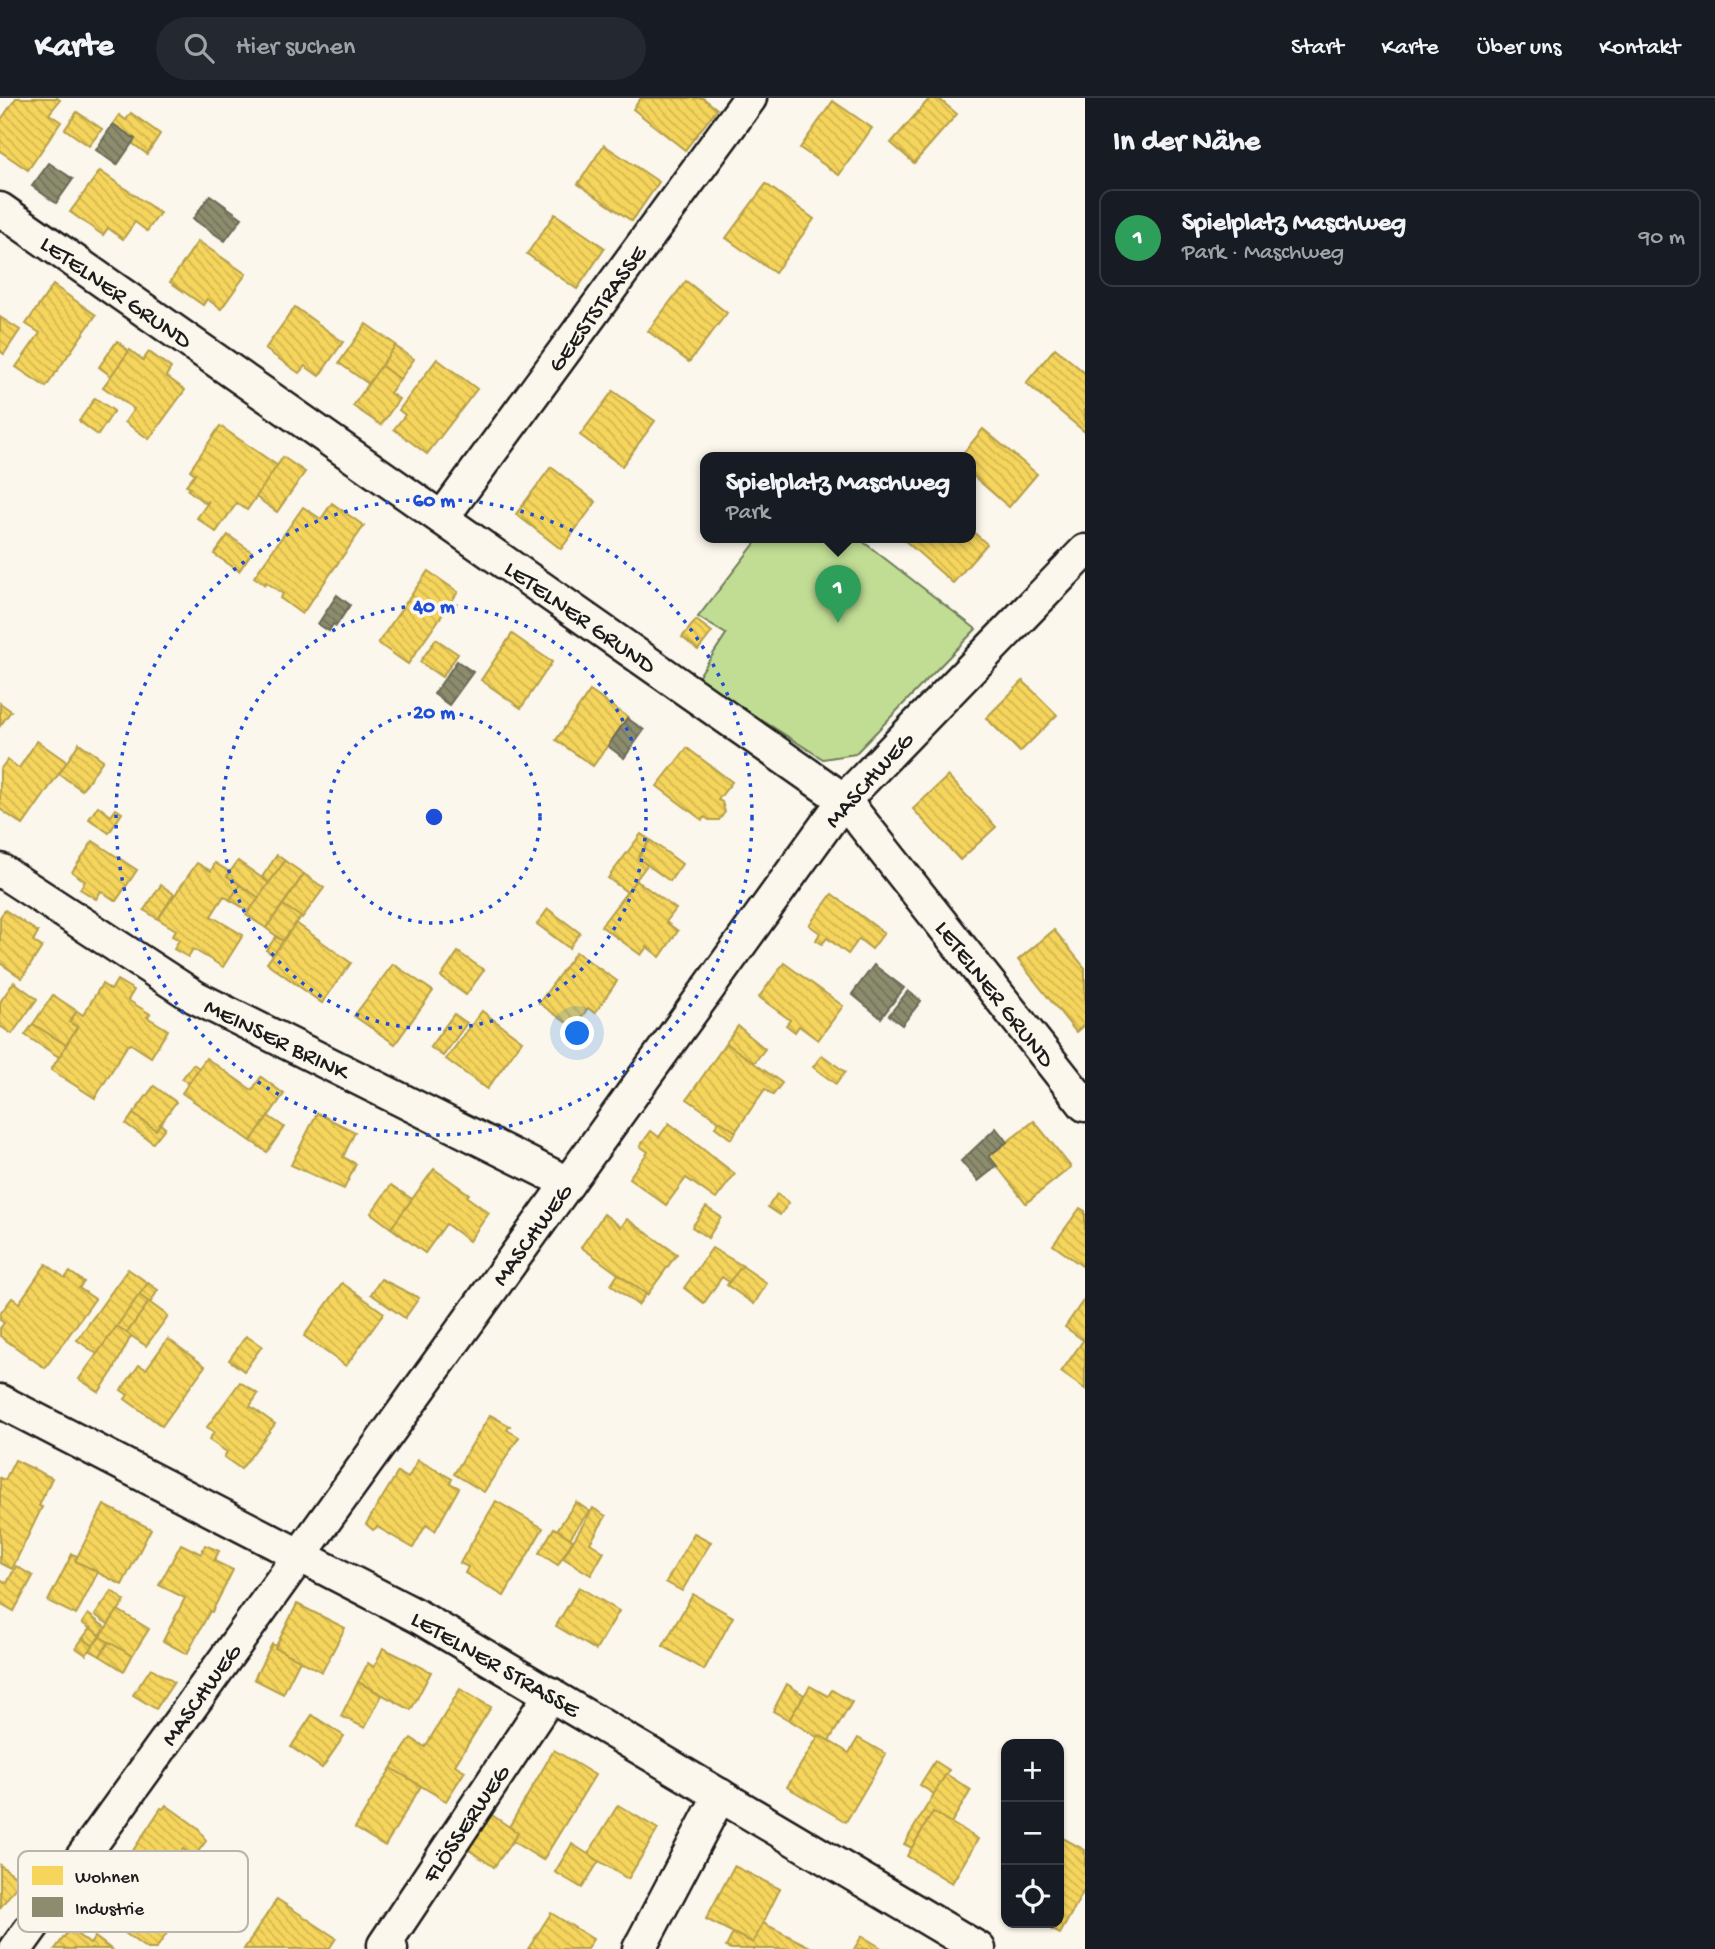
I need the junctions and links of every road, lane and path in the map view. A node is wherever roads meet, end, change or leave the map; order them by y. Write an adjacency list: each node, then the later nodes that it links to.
1 (750, 98): 3 (street, GEESTSTRASSE)
2 (0, 209): 3 (street, LETELNER GRUND)
3 (442, 518): 5 (street, LETELNER GRUND)
4 (1085, 551): 5 (street, MASCHWEG)
5 (844, 800): 7 (street, LETELNER GRUND); 8 (street, MASCHWEG)
6 (0, 870): 8 (street, MEINSER BRINK)
7 (1081, 1093)
8 (568, 1183): 10 (street, MASCHWEG)
9 (0, 1401): 10 (street, LETELNER STRASSE)
10 (299, 1557): 11 (street, LETELNER STRASSE); 13 (street, MASCHWEG)
11 (551, 1694): 12 (street, LETELNER STRASSE); 16 (street, FLÖSSERWEG)
12 (720, 1795): 17 (street); 18 (street, LETELNER STRASSE)
13 (87, 1851)
14 (28, 1932): 15 (street, MASCHWEG)
15 (16, 1949)
16 (391, 1949)
17 (639, 1949)
18 (979, 1949)

